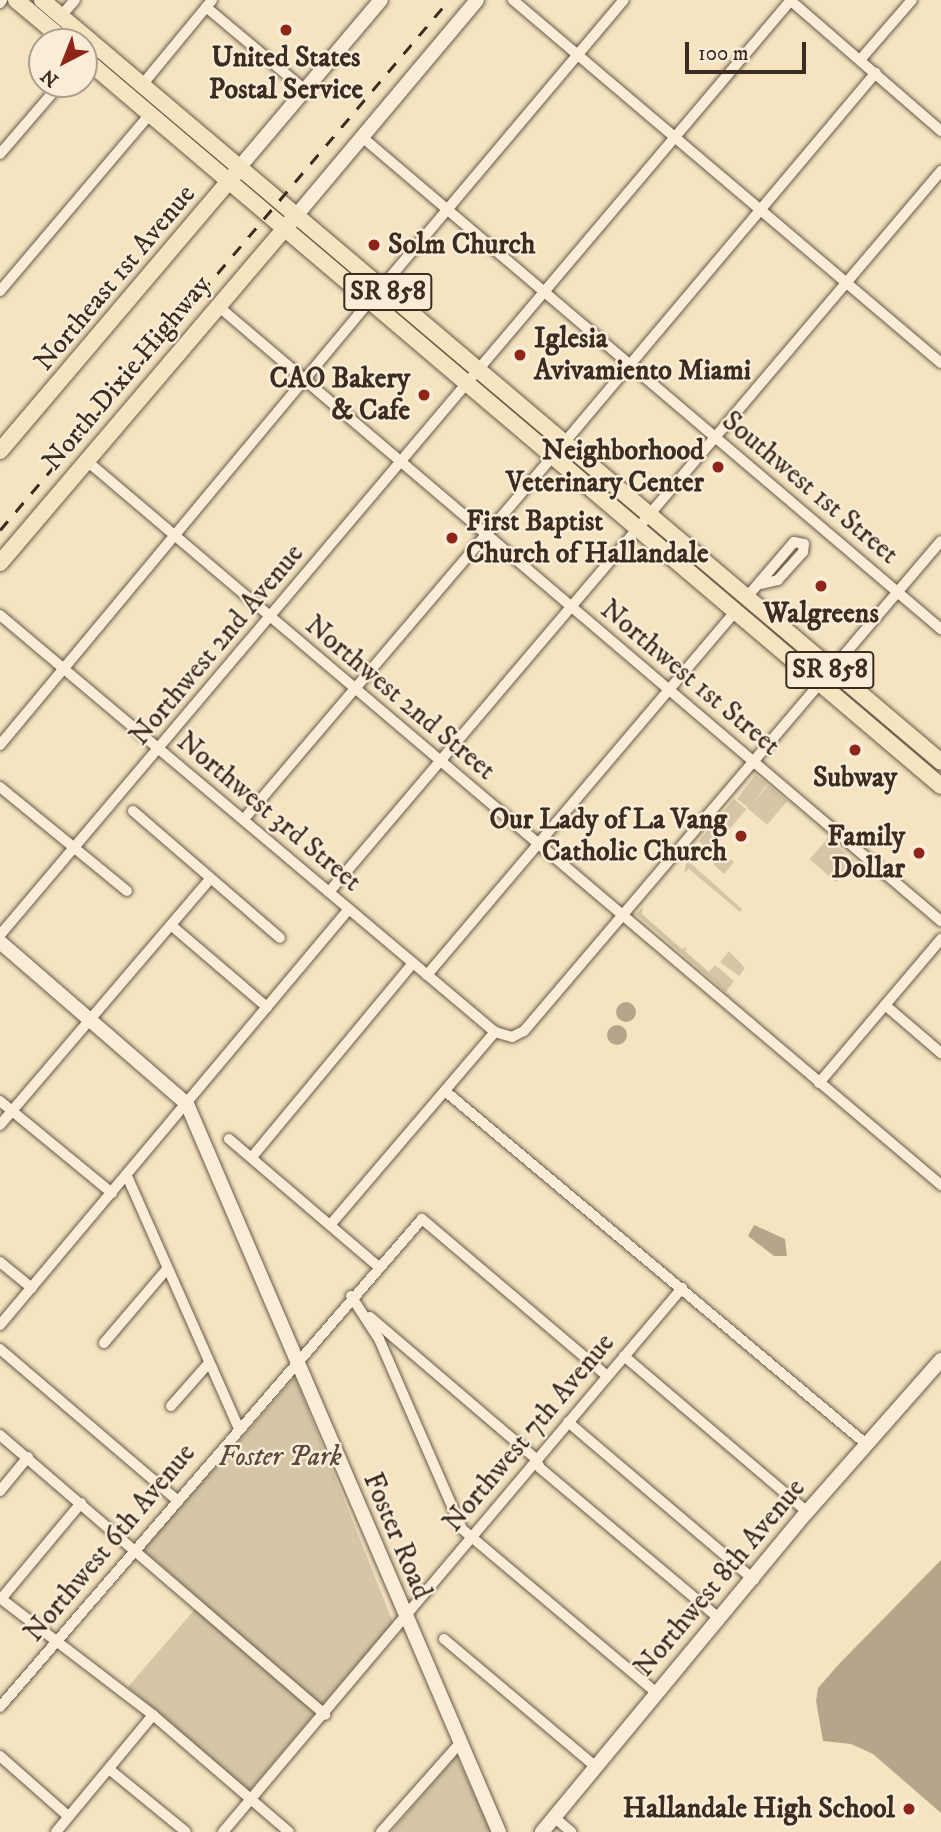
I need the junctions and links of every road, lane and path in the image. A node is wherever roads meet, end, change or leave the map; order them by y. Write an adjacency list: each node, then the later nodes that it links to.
1 (16, 0): 13 (main road, SR 858)
2 (25, 0): 14 (main road)
3 (42, 0): 12 (main road, SR 858)
4 (75, 0): 12 (street)
5 (381, 0): 23 (street)
6 (477, 0): 27 (street)
7 (513, 0): 17 (street)
8 (624, 0): 17 (street)
9 (790, 0): 19 (street); 28 (street, Northwest 2nd Avenue)
10 (912, 0): 19 (street)
11 (209, 4): 22 (street); 23 (street)
12 (61, 16): 15 (main road, SR 858)
13 (59, 28)
14 (61, 28)
15 (67, 28)
16 (98, 55): 22 (main road, SR 858)
17 (578, 55): 28 (street); 33 (street)
18 (98, 59): 22 (main road)
19 (860, 60): 21 (street)
20 (98, 69): 25 (main road, SR 858)
21 (876, 73): 26 (street); 32 (street)
22 (142, 85): 31 (main road, SR 858)
23 (305, 90): 31 (street)
24 (48, 98): 29 (street)
25 (151, 113): 31 (main road, SR 858); 37 (street)
26 (941, 131)
27 (362, 137): 33 (street, Southwest 1st Street); 34 (street)
28 (677, 138): 32 (street); 38 (street, Northwest 2nd Avenue)
29 (0, 154)
30 (941, 171): 35 (street)
31 (235, 175): 34 (main road, SR 858); 48 (main road, Northeast 1st Avenue)
32 (760, 209): 35 (street); 42 (street)
33 (446, 210): 36 (street); 38 (street, Southwest 1st Street)
34 (289, 223): 36 (main road, SR 858); 39 (main road, SR 858); 40 (main road, North Dixie Highway)
35 (848, 284): 41 (street); 46 (street)
36 (382, 287): 43 (main road, SR 858)
37 (0, 291)
38 (544, 293): 42 (street, Southwest 1st Street); 43 (street, Northwest 2nd Avenue)
39 (369, 302): 44 (street); 45 (main road, SR 858)
40 (218, 306): 44 (street, Northwest 1st Street); 50 (main road, North Dixie Highway)
41 (939, 358)
42 (630, 365): 46 (street, Southwest 1st Street); 47 (street)
43 (479, 370): 45 (street, Northwest 2nd Avenue); 47 (main road, SR 858)
44 (304, 380): 51 (street, Northwest 1st Street); 54 (street)
45 (467, 384): 49 (main road, SR 858); 51 (street, Northwest 2nd Avenue)
46 (714, 437): 52 (street); 59 (street, Southwest 1st Street)
47 (564, 443): 52 (main road, SR 858)
48 (0, 451)
49 (552, 457): 53 (main road, SR 858); 55 (street)
50 (87, 461): 54 (street, Northwest 2nd Street); 57 (main road, North Dixie Highway)
51 (401, 462): 55 (street, Northwest 1st Street); 64 (street, Northwest 2nd Avenue)
52 (647, 515): 53 (street); 60 (main road, SR 858)
53 (636, 528): 61 (street); 62 (main road, SR 858)
54 (172, 535): 64 (street, Northwest 2nd Street); 66 (street)
55 (486, 535): 61 (street, Northwest 1st Street); 68 (street)
56 (941, 541): 59 (street)
57 (0, 563)
58 (761, 584): 58 (street); 60 (street)
59 (897, 593): 65 (street, Southwest 1st Street); 67 (street)
60 (747, 597): 67 (main road, SR 858)
61 (571, 606): 69 (street, Northwest 1st Street); 72 (street)
62 (736, 611): 67 (main road, SR 858); 69 (street)
63 (0, 615): 66 (street, Northwest 3rd Street)
64 (271, 617): 68 (street, Northwest 2nd Street); 71 (street, Northwest 2nd Avenue)
65 (941, 629)
66 (62, 666): 70 (street); 71 (street, Northwest 3rd Street)
67 (825, 676): 73 (street); 74 (main road, SR 858); 75 (main road, SR 858)
68 (357, 690): 72 (street, Northwest 2nd Street); 78 (street)
69 (670, 690): 73 (street, Northwest 1st Street); 79 (street)
70 (0, 745)
71 (159, 748): 78 (street, Northwest 3rd Street); 80 (street, Northwest 2nd Avenue)
72 (439, 761): 79 (street, Northwest 2nd Street); 83 (street)
73 (754, 762): 85 (street); 86 (street, Northwest 1st Street)
74 (941, 762)
75 (941, 786)
76 (0, 787): 80 (street)
77 (133, 811): 81 (street)
78 (244, 820): 83 (street, Northwest 3rd Street)
79 (538, 845): 85 (street, Northwest 2nd Street); 93 (street)
80 (75, 847): 82 (street); 88 (street, Northwest 2nd Avenue)
81 (210, 879): 87 (street); 89 (street)
82 (127, 891)
83 (329, 891): 84 (street, Northwest 3rd Street)
84 (349, 909): 92 (street, Northwest 3rd Street); 95 (street)
85 (622, 917): 97 (street, Northwest 3rd Street); 99 (street, Northwest 2nd Street)
86 (941, 921)
87 (172, 926): 95 (street); 96 (street)
88 (0, 935)
89 (280, 938)
90 (941, 939): 94 (street)
91 (0, 942): 96 (street)
92 (413, 963): 93 (street, Northwest 3rd Street); 106 (street)
93 (427, 975): 97 (street, Northwest 3rd Street)
94 (885, 1005): 98 (street); 99 (street)
95 (267, 1007): 102 (street)
96 (89, 1018): 102 (street); 103 (street)
97 (495, 1032): 100 (street)
98 (941, 1053)
99 (819, 1083): 108 (street, Northwest 2nd Street)
100 (445, 1091): 110 (street); 115 (street)
101 (0, 1101): 103 (street)
102 (187, 1104): 107 (street); 123 (street, Foster Road)
103 (12, 1111): 104 (street); 109 (street)
104 (0, 1125)
105 (229, 1139): 106 (street)
106 (251, 1157): 110 (street)
107 (127, 1176): 109 (street); 113 (street)
108 (941, 1185)
109 (112, 1193): 114 (street)
110 (331, 1224): 112 (street)
111 (0, 1262): 114 (street)
112 (379, 1267): 116 (street, Northwest 6th Avenue); 125 (street, Northwest 6th Avenue)
113 (167, 1269): 119 (street); 124 (street)
114 (32, 1288): 118 (street)
115 (682, 1288): 121 (street, Northwest 7th Avenue); 130 (street)
116 (351, 1296): 117 (street); 123 (street, Northwest 6th Avenue)
117 (367, 1315): 132 (street); 137 (street)
118 (0, 1325)
119 (104, 1342)
120 (0, 1349): 134 (street)
121 (624, 1356): 125 (street, Northwest 7th Avenue); 136 (street)
122 (941, 1360): 130 (street, Northwest 8th Avenue)
123 (295, 1361): 128 (street, Northwest 6th Avenue); 141 (street, Foster Road)
124 (208, 1364): 126 (street); 128 (street)
125 (606, 1375): 127 (street, Northwest 7th Avenue)
126 (171, 1406)
127 (568, 1422): 132 (street, Northwest 7th Avenue); 139 (street)
128 (239, 1427): 134 (street, Northwest 6th Avenue)
129 (0, 1434): 131 (street)
130 (865, 1443): 136 (street, Northwest 8th Avenue)
131 (28, 1457): 133 (street); 135 (street)
132 (535, 1458): 137 (street, Northwest 7th Avenue); 142 (street)
133 (0, 1491)
134 (177, 1500): 138 (street, Northwest 6th Avenue)
135 (81, 1503): 138 (street); 140 (street)
136 (807, 1512): 139 (street, Northwest 8th Avenue)
137 (471, 1538): 141 (street, Northwest 7th Avenue); 145 (street)
138 (133, 1550): 144 (street, Northwest 6th Avenue); 148 (street)
139 (754, 1580): 142 (street, Northwest 8th Avenue)
140 (0, 1598): 144 (street)
141 (406, 1617): 148 (street, Northwest 7th Avenue); 149 (street, Foster Road)
142 (720, 1619): 145 (street, Northwest 8th Avenue)
143 (444, 1639): 151 (street)
144 (55, 1643): 146 (street, Northwest 6th Avenue); 147 (street)
145 (657, 1693): 151 (street, Northwest 8th Avenue)
146 (0, 1707)
147 (153, 1715): 152 (street); 153 (street)
148 (325, 1715): 153 (street, Northwest 7th Avenue)
149 (460, 1743): 160 (street); 161 (street, Foster Road)
150 (0, 1756): 154 (street)
151 (595, 1766): 155 (street, Northwest 8th Avenue)
152 (109, 1769): 154 (street); 157 (street)
153 (251, 1800): 158 (street, Northwest 7th Avenue); 159 (street)
154 (68, 1816): 156 (street)
155 (554, 1817): 162 (street, Northwest 8th Avenue); 163 (street)
156 (56, 1832)
157 (186, 1832)
158 (223, 1832)
159 (289, 1832)
160 (381, 1832)
161 (499, 1832)
162 (541, 1832)
163 (571, 1832)

